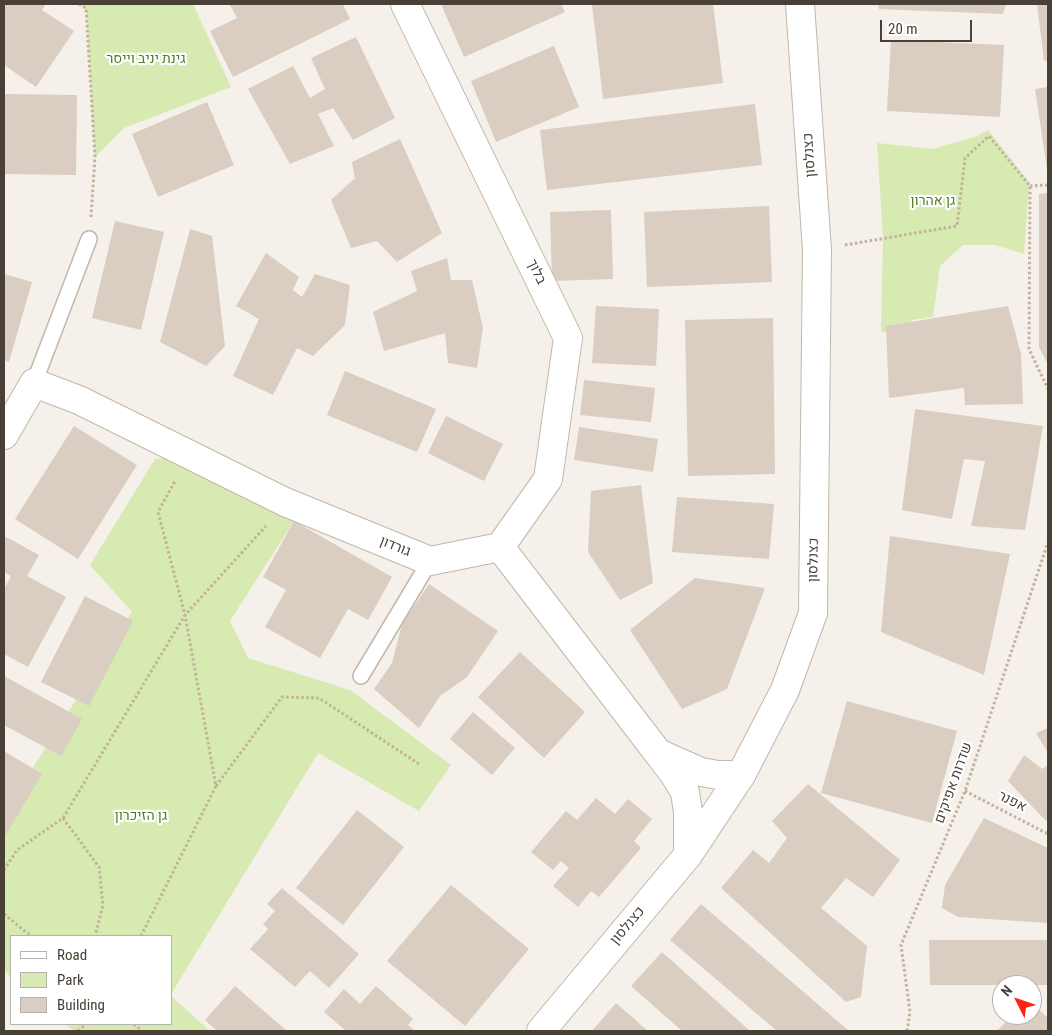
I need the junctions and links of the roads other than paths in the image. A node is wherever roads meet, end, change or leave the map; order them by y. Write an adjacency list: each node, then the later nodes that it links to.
1 (405, 4): 6 (street, בלוך)
2 (800, 4): 10 (street, כצנלסון)
3 (89, 239): 4 (lane)
4 (34, 383): 5 (street); 7 (street, גורדון)
5 (4, 435)
6 (500, 547): 7 (street); 9 (street)
7 (430, 561): 8 (lane)
8 (361, 676)
9 (658, 753): 10 (street); 11 (street)
10 (741, 775): 11 (street, כצנלסון)
11 (688, 855): 12 (street, כצנלסון)
12 (541, 1031)

